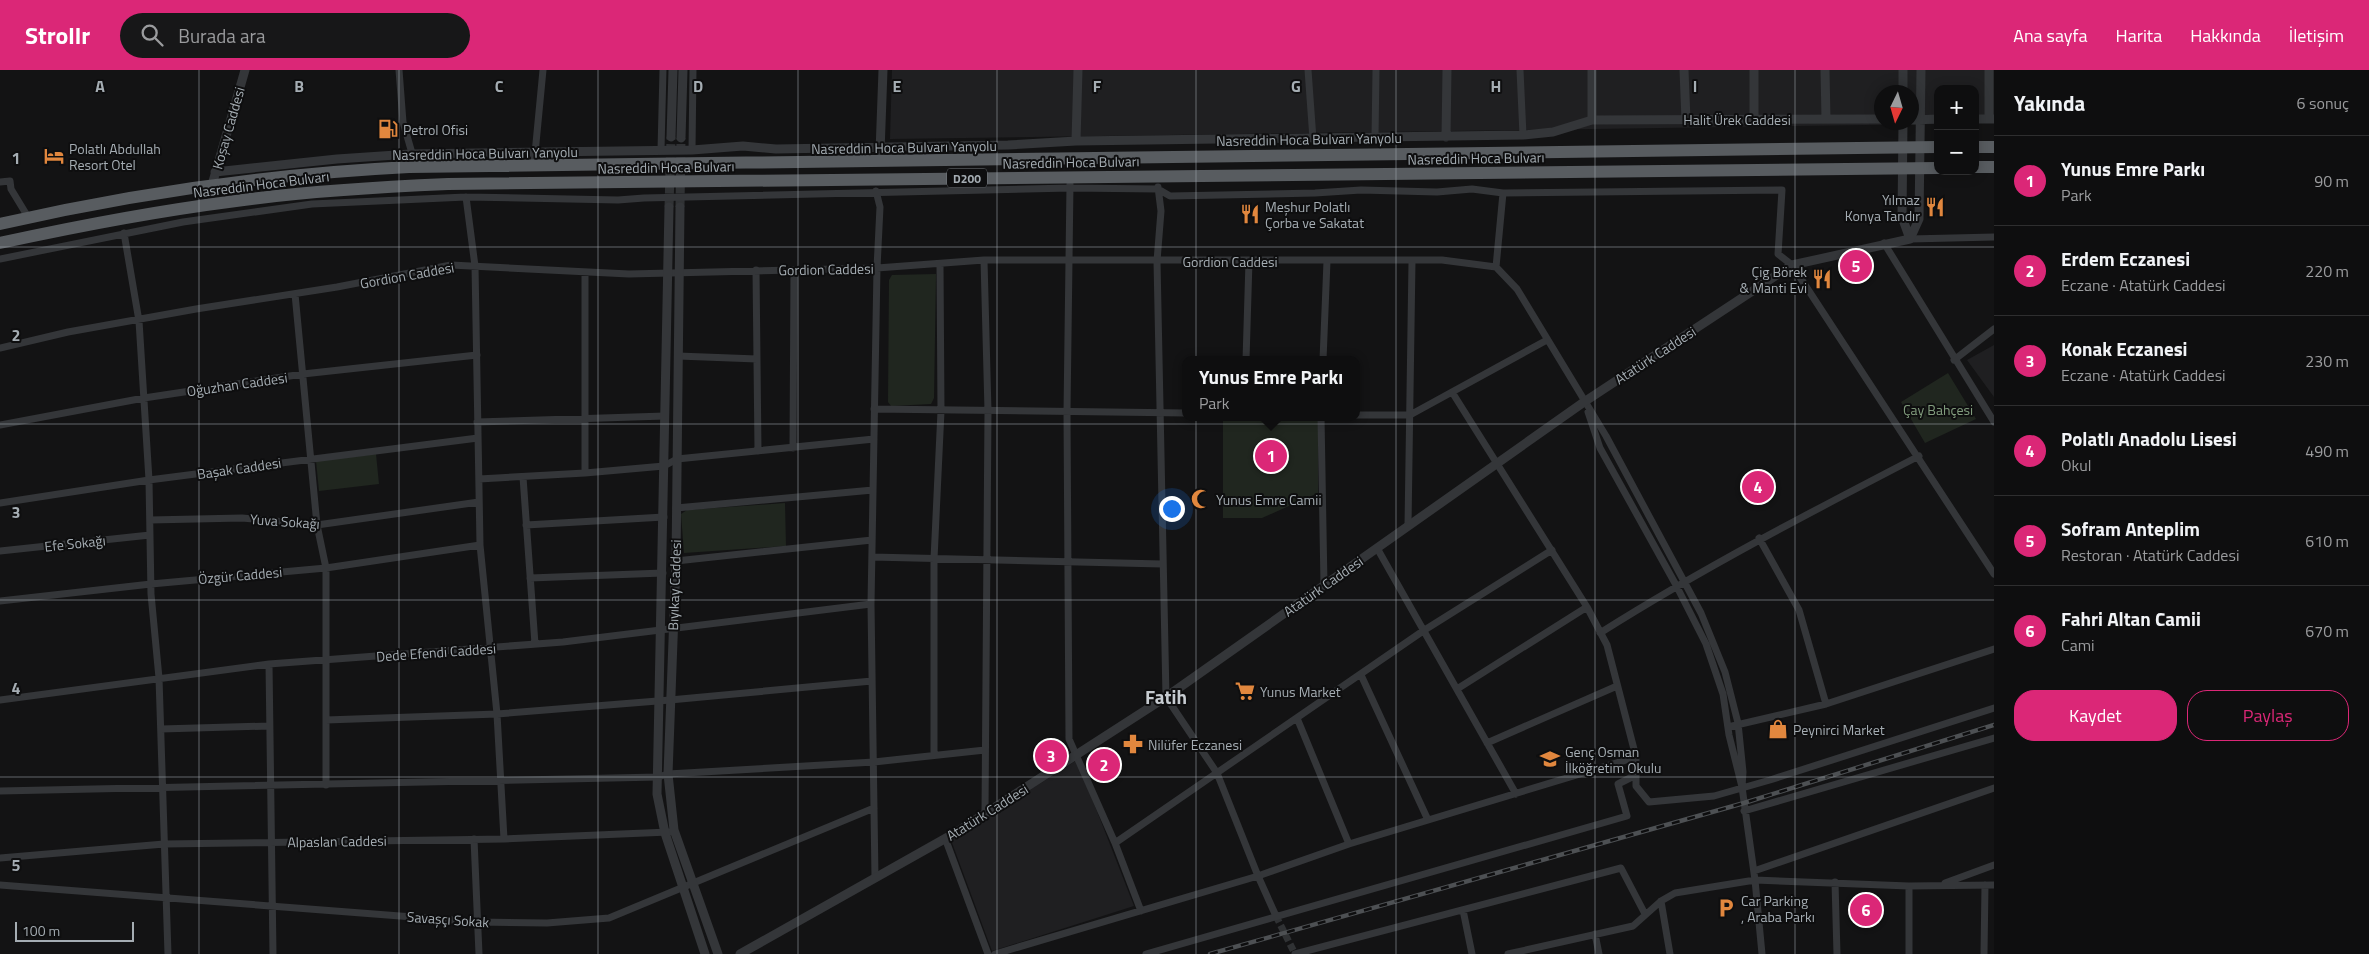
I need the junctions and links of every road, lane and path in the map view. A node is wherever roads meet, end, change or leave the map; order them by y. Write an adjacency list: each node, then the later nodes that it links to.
1 (245, 70): 54 (street, Koşay Caddesi)
2 (399, 70): 45 (street)
3 (543, 70): 46 (street)
4 (663, 70): 43 (street)
5 (673, 70): 6 (street)
6 (683, 70)
7 (693, 70): 44 (street)
8 (883, 70): 40 (street)
9 (1078, 70): 36 (street)
10 (1308, 70): 35 (street)
11 (1376, 70): 34 (street)
12 (1447, 70): 33 (street)
13 (1520, 70): 32 (street)
14 (1592, 70): 28 (street)
15 (1684, 70): 29 (street)
16 (1754, 70): 22 (street)
17 (1825, 70): 23 (street)
18 (1903, 70): 21 (street)
19 (1921, 70): 30 (street)
20 (1988, 70): 27 (street)
21 (1903, 85)
22 (1754, 119): 23 (street, Halit Ürek Caddesi); 29 (street, Halit Ürek Caddesi)
23 (1826, 119): 24 (street, Halit Ürek Caddesi)
24 (1874, 119)
25 (1934, 119): 30 (street)
26 (1979, 119): 27 (street)
27 (1992, 119)
28 (1592, 120): 29 (street, Halit Ürek Caddesi); 32 (street, Nasreddin Hoca Bulvarı Yanyolu)
29 (1686, 120)
30 (1921, 120): 42 (street)
31 (1903, 130): 41 (street)
32 (1524, 136): 33 (street, Nasreddin Hoca Bulvarı Yanyolu)
33 (1446, 137): 34 (street, Nasreddin Hoca Bulvarı Yanyolu)
34 (1376, 138): 35 (street, Nasreddin Hoca Bulvarı Yanyolu)
35 (1313, 139): 36 (street, Nasreddin Hoca Bulvarı Yanyolu)
36 (1076, 142): 40 (street, Nasreddin Hoca Bulvarı Yanyolu)
37 (1934, 147): 42 (highway, Nasreddin Hoca Bulvarı / D200)
38 (1979, 147): 39 (highway)
39 (1994, 147)
40 (880, 148): 44 (street, Nasreddin Hoca Bulvarı Yanyolu); 47 (street)
41 (1903, 148): 42 (highway, Nasreddin Hoca Bulvarı / D200); 47 (highway, Nasreddin Hoca Bulvarı / D200); 51 (street)
42 (1921, 148): 52 (street)
43 (661, 150): 44 (street, Nasreddin Hoca Bulvarı Yanyolu); 46 (street, Nasreddin Hoca Bulvarı Yanyolu)
44 (692, 150)
45 (412, 154): 46 (street, Nasreddin Hoca Bulvarı Yanyolu); 48 (street); 54 (street, Nasreddin Hoca Bulvarı Yanyolu)
46 (535, 158): 47 (highway, Nasreddin Hoca Bulvarı / D200); 48 (highway, Nasreddin Hoca Bulvarı / D200)
47 (880, 161)
48 (416, 167): 58 (highway, Nasreddin Hoca Bulvarı / D200)
49 (1979, 167): 50 (highway)
50 (1994, 167)
51 (1902, 168): 52 (highway, Nasreddin Hoca Bulvarı / D200); 57 (highway, Nasreddin Hoca Bulvarı / D200); 68 (street)
52 (1920, 168): 53 (highway, Nasreddin Hoca Bulvarı / D200); 68 (street)
53 (1934, 168)
54 (216, 172): 58 (street, Koşay Caddesi)
55 (0, 182): 64 (street)
56 (1070, 182): 57 (highway, Nasreddin Hoca Bulvarı / D200); 59 (street); 70 (highway, Nasreddin Hoca Bulvarı / D200); 73 (street)
57 (1158, 183): 60 (street); 74 (street)
58 (212, 185): 64 (highway, Nasreddin Hoca Bulvarı / D200)
59 (876, 191): 61 (street); 82 (street)
60 (1503, 193): 79 (street); 81 (street)
61 (466, 197): 66 (street); 80 (street)
62 (669, 207): 87 (street, Bıyıkay Caddesi)
63 (680, 207): 85 (street, Bıyıkay Caddesi)
64 (28, 217): 65 (highway, Nasreddin Hoca Bulvarı / D200)
65 (0, 224)
66 (124, 233): 71 (street); 89 (street)
67 (1994, 237): 68 (street)
68 (1910, 239): 69 (street, Atatürk Caddesi)
69 (1884, 243): 79 (street, Atatürk Caddesi); 98 (street)
70 (0, 244)
71 (0, 259)
72 (984, 260): 73 (street, Gordion Caddesi); 78 (street, Gordion Caddesi); 105 (street)
73 (1069, 261): 74 (street, Gordion Caddesi); 106 (street)
74 (1157, 261): 75 (street, Gordion Caddesi); 107 (street)
75 (1249, 261): 76 (street, Gordion Caddesi); 95 (street)
76 (1327, 261): 77 (street, Gordion Caddesi); 96 (street)
77 (1412, 261): 81 (street, Gordion Caddesi); 111 (street)
78 (940, 264): 82 (street, Gordion Caddesi); 104 (street)
79 (1792, 265): 102 (street, Atatürk Caddesi); 122 (street)
80 (475, 266): 86 (street, Gordion Caddesi); 88 (street, Gordion Caddesi); 93 (street)
81 (1496, 267): 91 (street)
82 (877, 268): 84 (street, Gordion Caddesi); 103 (street)
83 (756, 270): 84 (street, Gordion Caddesi); 85 (street, Gordion Caddesi); 97 (street)
84 (794, 270): 120 (street)
85 (678, 271): 87 (street, Gordion Caddesi); 94 (street, Bıyıkay Caddesi)
86 (585, 272): 87 (street, Gordion Caddesi); 113 (street)
87 (667, 272): 112 (street, Bıyıkay Caddesi)
88 (295, 294): 89 (street, Gordion Caddesi); 99 (street)
89 (139, 321): 92 (street, Gordion Caddesi); 101 (street)
90 (1994, 329): 98 (street)
91 (1547, 340): 100 (street); 102 (street)
92 (0, 348)
93 (476, 355): 99 (street, Oğuzhan Caddesi); 115 (street)
94 (678, 356): 97 (street); 124 (street, Bıyıkay Caddesi)
95 (1246, 356)
96 (1323, 356)
97 (757, 360): 121 (street)
98 (1954, 360): 110 (street)
99 (303, 374): 101 (street, Oğuzhan Caddesi); 123 (street)
100 (1452, 392): 111 (street); 125 (street)
101 (144, 398): 117 (street, Oğuzhan Caddesi); 130 (street)
102 (1584, 402): 125 (street, Atatürk Caddesi); 157 (street); 157 (street)
103 (874, 409): 104 (street); 119 (street)
104 (941, 411): 105 (street); 148 (street)
105 (988, 411): 106 (street); 149 (street)
106 (1067, 412): 107 (street); 151 (street)
107 (1159, 413): 108 (street); 152 (street)
108 (1182, 413)
109 (1360, 414): 111 (street)
110 (1992, 414): 116 (street)
111 (1410, 415): 139 (street)
112 (665, 416): 113 (street); 126 (street, Bıyıkay Caddesi)
113 (585, 418): 115 (street); 127 (street)
114 (1321, 421): 159 (street)
115 (477, 422): 118 (street)
116 (1994, 422)
117 (0, 426)
118 (478, 438): 123 (street, Başak Caddesi); 129 (street)
119 (874, 439): 120 (street); 131 (street)
120 (793, 448): 121 (street)
121 (758, 451): 124 (street)
122 (1919, 456): 141 (street); 155 (street)
123 (312, 458): 130 (street, Başak Caddesi); 137 (street)
124 (677, 459): 126 (street); 134 (street, Bıyıkay Caddesi)
125 (1496, 464): 139 (street, Atatürk Caddesi); 145 (street)
126 (664, 466): 127 (street); 135 (street, Bıyıkay Caddesi)
127 (585, 473): 128 (street)
128 (523, 477): 129 (street); 138 (street)
129 (479, 479): 132 (street)
130 (149, 480): 133 (street, Başak Caddesi); 136 (street)
131 (873, 490): 134 (street); 142 (street)
132 (479, 502): 137 (street, Yuva Sokağı); 143 (street)
133 (0, 503)
134 (676, 508): 150 (street, Bıyıkay Caddesi)
135 (664, 517): 138 (street); 154 (street, Bıyıkay Caddesi)
136 (150, 520): 137 (street, Yuva Sokağı); 140 (street)
137 (317, 525): 153 (street)
138 (526, 525): 156 (street)
139 (1408, 526): 144 (street, Atatürk Caddesi)
140 (150, 535): 146 (street, Efe Sokağı); 158 (street)
141 (1759, 538): 157 (street); 181 (street)
142 (872, 540): 147 (street); 150 (street)
143 (480, 545): 153 (street, Özgür Caddesi); 168 (street)
144 (1377, 548): 159 (street, Atatürk Caddesi); 165 (street)
145 (1552, 550): 162 (street); 165 (street)
146 (0, 551)
147 (872, 557): 148 (street); 161 (street)
148 (934, 559): 149 (street); 193 (street)
149 (987, 560): 151 (street); 192 (street)
150 (676, 561): 163 (street, Bıyıkay Caddesi)
151 (1068, 562): 152 (street); 194 (street)
152 (1162, 564): 177 (street)
153 (326, 568): 158 (street, Özgür Caddesi); 170 (street)
154 (663, 573): 156 (street); 164 (street, Bıyıkay Caddesi)
155 (1994, 574)
156 (530, 578): 167 (street)
157 (1680, 583): 166 (street); 186 (street); 188 (street)
158 (151, 584): 160 (street, Özgür Caddesi); 173 (street)
159 (1324, 585): 177 (street, Atatürk Caddesi)
160 (0, 601)
161 (871, 604): 163 (street, Dede Efendi Caddesi); 174 (street)
162 (1587, 607): 166 (street); 176 (street)
163 (672, 627): 164 (street, Dede Efendi Caddesi); 179 (street, Bıyıkay Caddesi)
164 (662, 631): 167 (street, Dede Efendi Caddesi); 180 (street, Bıyıkay Caddesi)
165 (1424, 631): 172 (street); 176 (street)
166 (1600, 633): 175 (street)
167 (535, 644): 168 (street, Dede Efendi Caddesi)
168 (491, 648): 170 (street, Dede Efendi Caddesi); 183 (street)
169 (1994, 649): 181 (street)
170 (326, 659): 171 (street, Dede Efendi Caddesi); 185 (street)
171 (269, 664): 173 (street, Dede Efendi Caddesi); 187 (street)
172 (1361, 675): 184 (street); 212 (street)
173 (159, 678): 178 (street, Dede Efendi Caddesi); 189 (street)
174 (872, 681): 179 (street); 196 (street)
175 (1617, 686): 191 (street); 195 (street)
176 (1457, 690): 191 (street)
177 (1166, 697): 194 (street, Atatürk Caddesi); 198 (street)
178 (0, 700)
179 (670, 700): 180 (street); 197 (street, Bıyıkay Caddesi)
180 (660, 701): 183 (street); 200 (street, Bıyıkay Caddesi)
181 (1826, 704): 186 (street)
182 (1994, 708): 204 (street)
183 (497, 714): 185 (street); 201 (street)
184 (1298, 718): 198 (street); 220 (street)
185 (326, 720): 202 (street)
186 (1738, 723): 188 (street); 204 (street)
187 (269, 726): 189 (street); 203 (street)
188 (1728, 727): 204 (street)
189 (161, 728): 206 (street)
190 (1994, 738): 210 (street)
191 (1487, 743): 208 (street)
192 (985, 750): 193 (street); 211 (street)
193 (934, 755): 196 (street)
194 (1076, 755): 211 (street, Atatürk Caddesi); 218 (street)
195 (1636, 757): 199 (street); 208 (street)
196 (874, 762): 197 (street); 209 (street)
197 (668, 774): 200 (street); 213 (street, Bıyıkay Caddesi)
198 (1217, 774): 218 (street); 224 (street)
199 (1636, 775): 204 (street); 241 (street)
200 (658, 777): 201 (street); 213 (street, Bıyıkay Caddesi)
201 (502, 782): 202 (street); 216 (street)
202 (326, 785): 203 (street)
203 (270, 786): 206 (street); 217 (street)
204 (1742, 787): 210 (street)
205 (1994, 788): 223 (street)
206 (162, 789): 207 (street); 219 (street)
207 (0, 791)
208 (1516, 794): 212 (street)
209 (874, 808): 225 (street); 228 (street, Savaşçı Sokak)
210 (1744, 811): 223 (street)
211 (985, 813): 214 (street, Atatürk Caddesi)
212 (1428, 820): 220 (street)
213 (669, 831): 216 (street, Alpaslan Caddesi); 228 (street, Bıyıkay Caddesi); 234 (street, Bıyıkay Caddesi)
214 (945, 838): 225 (street, Atatürk Caddesi); 251 (street)
215 (474, 839): 216 (street, Alpaslan Caddesi); 217 (street, Alpaslan Caddesi); 242 (street)
216 (504, 839)
217 (272, 842): 219 (street, Alpaslan Caddesi); 237 (street)
218 (1115, 843): 239 (street)
219 (164, 844): 221 (street, Alpaslan Caddesi); 235 (street)
220 (1349, 844): 224 (street)
221 (0, 858)
222 (1994, 865): 230 (street)
223 (1754, 871): 226 (street)
224 (1258, 876): 239 (street); 241 (street)
225 (875, 878): 250 (street, Atatürk Caddesi)
226 (1755, 880): 227 (street); 236 (street); 259 (street)
227 (1835, 882): 233 (street); 260 (street)
228 (693, 883): 234 (street, Savaşçı Sokak); 249 (street, Bıyıkay Caddesi)
229 (0, 885): 235 (street, Savaşçı Sokak)
230 (1941, 885): 231 (street); 233 (street)
231 (1985, 885): 232 (street); 262 (street)
232 (1994, 885)
233 (1909, 886): 261 (street)
234 (683, 888): 242 (street, Savaşçı Sokak); 248 (street, Bıyıkay Caddesi)
235 (167, 897): 237 (street, Savaşçı Sokak); 245 (street)
236 (1661, 901): 240 (street); 258 (street)
237 (272, 906): 242 (street, Savaşçı Sokak); 246 (street)
238 (1464, 910): 240 (street); 254 (street); 255 (street)
239 (1141, 911): 252 (street)
240 (1645, 914): 243 (street)
241 (1276, 916): 253 (street)
242 (478, 922): 247 (street)
243 (1595, 934): 244 (street); 257 (street)
244 (1524, 952): 256 (street)
245 (168, 954)
246 (273, 954)
247 (479, 954)
248 (705, 954)
249 (718, 954)
250 (740, 954)
251 (988, 954)
252 (994, 954)
253 (1146, 954)
254 (1295, 954)
255 (1472, 954)
256 (1508, 954)
257 (1599, 954)
258 (1670, 954)
259 (1762, 954)
260 (1837, 954)
261 (1909, 954)
262 (1984, 954)

